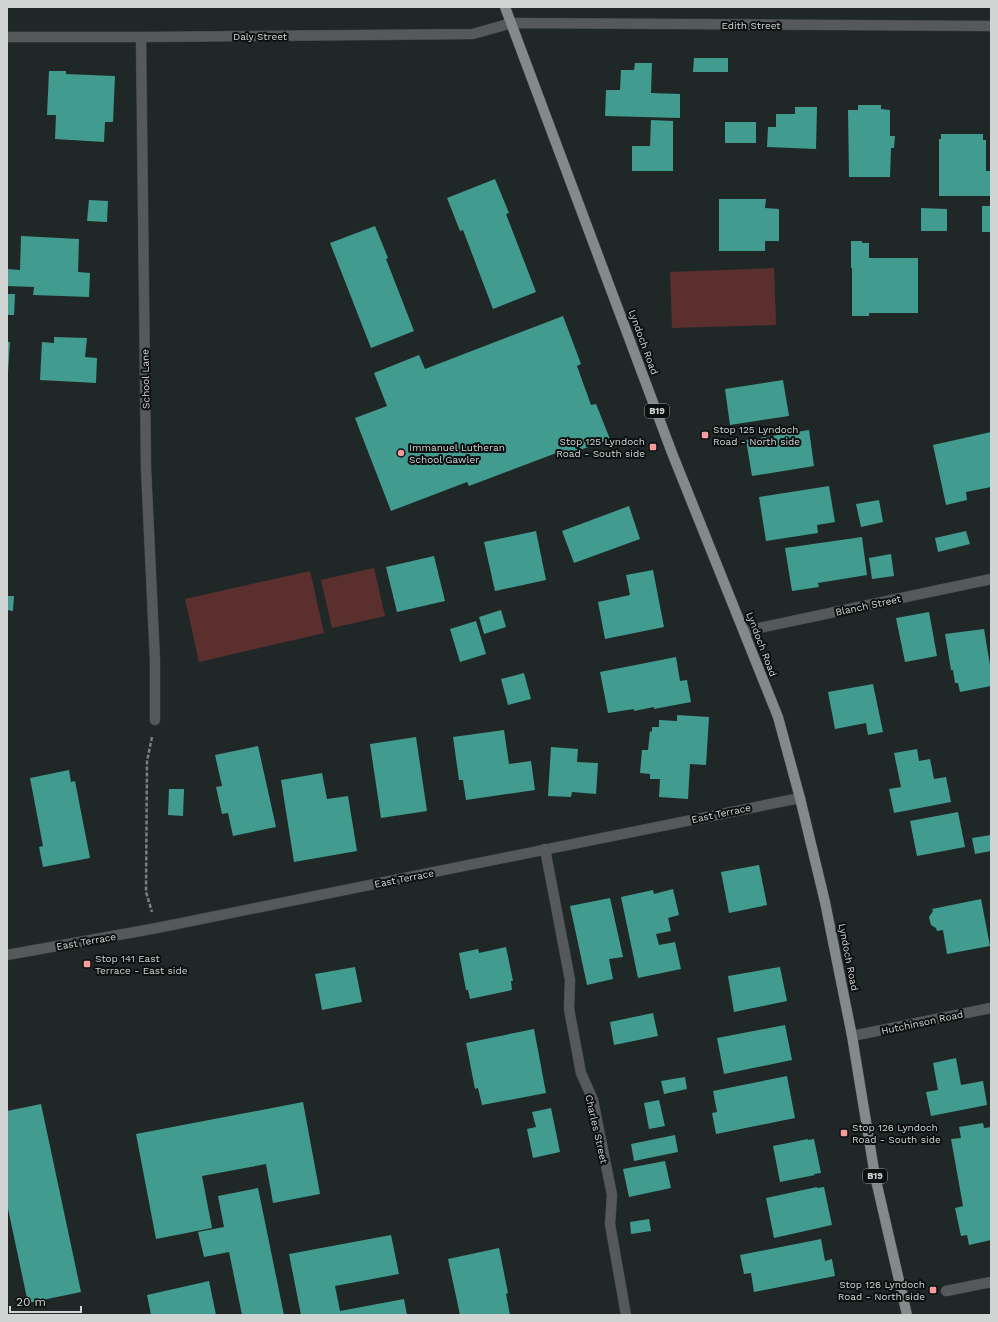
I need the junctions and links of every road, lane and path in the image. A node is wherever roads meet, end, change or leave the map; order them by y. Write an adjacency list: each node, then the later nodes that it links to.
1 (505, 7): 2 (main road, Lyndoch Road / B19)
2 (512, 23): 3 (street, Edith Street); 5 (street, Daly Street); 7 (main road, Lyndoch Road / B19)
3 (991, 26)
4 (7, 36): 5 (street, Daly Street)
5 (141, 37): 8 (street, School Lane)
6 (991, 579): 7 (street, Blanch Street)
7 (744, 631): 9 (main road, Lyndoch Road / B19)
8 (155, 720): 11 (path)
9 (800, 798): 10 (street, East Terrace); 14 (main road, Lyndoch Road / B19)
10 (545, 849): 11 (street, East Terrace); 17 (street, Charles Street)
11 (157, 928): 12 (street, East Terrace)
12 (7, 955)
13 (991, 1008): 14 (street, Hutchinson Road)
14 (852, 1036): 18 (main road, Lyndoch Road / B19)
15 (991, 1282): 16 (street)
16 (946, 1291)
17 (626, 1315)
18 (906, 1315)

